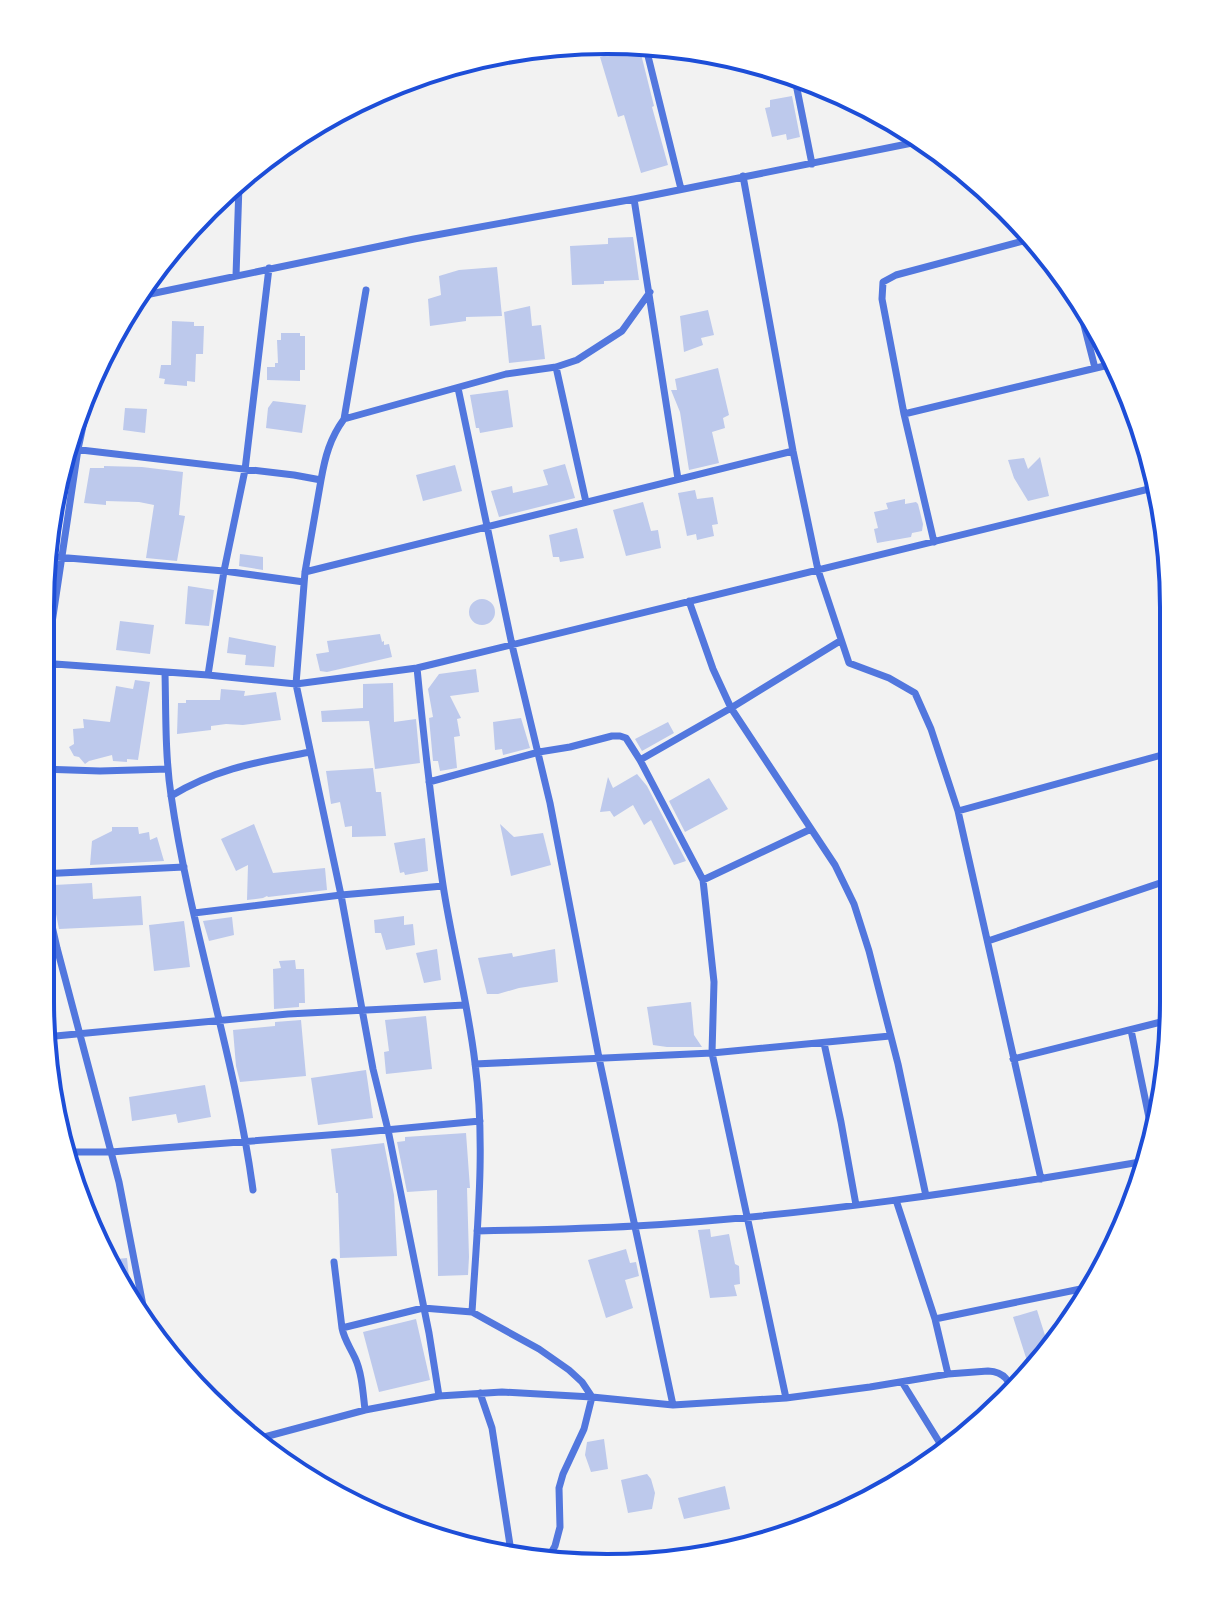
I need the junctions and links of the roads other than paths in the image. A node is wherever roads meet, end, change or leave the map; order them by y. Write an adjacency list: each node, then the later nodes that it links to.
1 (648, 56): 6 (street)
2 (797, 87): 4 (street)
3 (909, 144): 4 (street)
4 (812, 164): 5 (street)
5 (743, 176): 6 (street); 24 (street)
6 (681, 189): 8 (street)
7 (239, 194): 11 (street)
8 (634, 199): 10 (street); 13 (street)
9 (1022, 241): 20 (street)
10 (269, 268): 11 (street); 25 (street)
11 (236, 276): 14 (street)
12 (366, 290): 21 (street)
13 (650, 292): 17 (street); 26 (street)
14 (151, 294)
15 (1085, 330): 18 (street)
16 (1105, 366): 18 (street)
17 (556, 367): 19 (street); 29 (street)
18 (1095, 368): 20 (street)
19 (458, 388): 21 (street); 30 (street)
20 (904, 414): 31 (street)
21 (344, 419): 27 (street)
22 (80, 439): 23 (street)
23 (78, 449): 25 (street); 33 (street)
24 (793, 451): 26 (street); 34 (street)
25 (245, 470): 27 (street); 35 (street)
26 (678, 479): 29 (street)
27 (321, 480): 36 (street)
28 (1147, 490): 31 (street)
29 (586, 502): 30 (street)
30 (488, 527): 36 (street); 41 (street)
31 (934, 542): 34 (street)
32 (57, 557): 33 (street)
33 (61, 558): 35 (street); 38 (street)
34 (818, 570): 39 (street); 40 (street)
35 (224, 571): 37 (street); 45 (street)
36 (305, 572): 37 (street)
37 (304, 582): 46 (street)
38 (54, 600)
39 (689, 601): 41 (street); 47 (street)
40 (840, 641): 47 (street); 56 (street)
41 (512, 645): 43 (street); 49 (street)
42 (54, 664): 44 (street)
43 (417, 668): 46 (street); 54 (street)
44 (165, 673): 45 (street); 53 (street)
45 (208, 675): 46 (street)
46 (296, 684): 48 (street)
47 (731, 708): 51 (street); 57 (street)
48 (310, 752): 55 (street); 63 (street)
49 (539, 752): 51 (street); 54 (street); 77 (street)
50 (1160, 755): 56 (street)
51 (640, 760): 60 (street)
52 (54, 769): 53 (street)
53 (168, 769): 55 (street)
54 (429, 782): 62 (street)
55 (171, 796): 58 (street)
56 (958, 811): 66 (street)
57 (811, 829): 60 (street); 74 (street)
58 (184, 867): 59 (street); 64 (street)
59 (54, 873)
60 (703, 880): 76 (street)
61 (1160, 883): 66 (street)
62 (443, 886): 63 (street); 67 (street)
63 (341, 895): 64 (street); 68 (street)
64 (194, 913): 69 (street)
65 (54, 935): 72 (street)
66 (988, 941): 78 (street)
67 (465, 1005): 68 (street); 79 (street)
68 (362, 1011): 69 (street); 82 (street)
69 (220, 1020): 72 (street); 83 (street)
70 (1159, 1023): 71 (street)
71 (1131, 1030): 78 (street); 80 (street)
72 (81, 1034): 73 (street); 85 (street)
73 (55, 1036)
74 (890, 1036): 75 (street); 89 (street)
75 (824, 1043): 76 (street); 91 (street)
76 (712, 1053): 77 (street); 92 (street)
77 (599, 1058): 79 (street); 93 (street)
78 (1013, 1059): 87 (street)
79 (475, 1064): 81 (street)
80 (1148, 1113)
81 (480, 1121): 82 (street); 94 (street)
82 (388, 1130): 83 (street); 98 (street)
83 (246, 1141): 85 (street); 88 (street)
84 (75, 1152): 85 (street)
85 (111, 1152): 97 (street)
86 (1136, 1163): 87 (street)
87 (1041, 1179): 89 (street)
88 (253, 1190)
89 (926, 1196): 90 (street)
90 (896, 1200): 91 (street); 100 (street)
91 (856, 1205): 92 (street)
92 (748, 1216): 93 (street); 108 (street)
93 (636, 1226): 94 (street); 109 (street)
94 (477, 1231): 99 (street)
95 (334, 1262): 101 (street)
96 (1079, 1289): 100 (street)
97 (140, 1297)
98 (423, 1308): 99 (street); 101 (street); 106 (street)
99 (472, 1312): 107 (street)
100 (935, 1319): 102 (street)
101 (342, 1328): 110 (street)
102 (948, 1374): 103 (street); 104 (street)
103 (902, 1382): 108 (street); 112 (street)
104 (1008, 1382)
105 (480, 1393): 106 (street); 107 (street); 113 (street)
106 (439, 1396): 110 (street)
107 (592, 1397): 109 (street); 114 (street)
108 (786, 1398): 109 (street)
109 (673, 1405)
110 (365, 1410): 111 (street)
111 (266, 1437)
112 (940, 1443)
113 (510, 1545)
114 (552, 1551)

